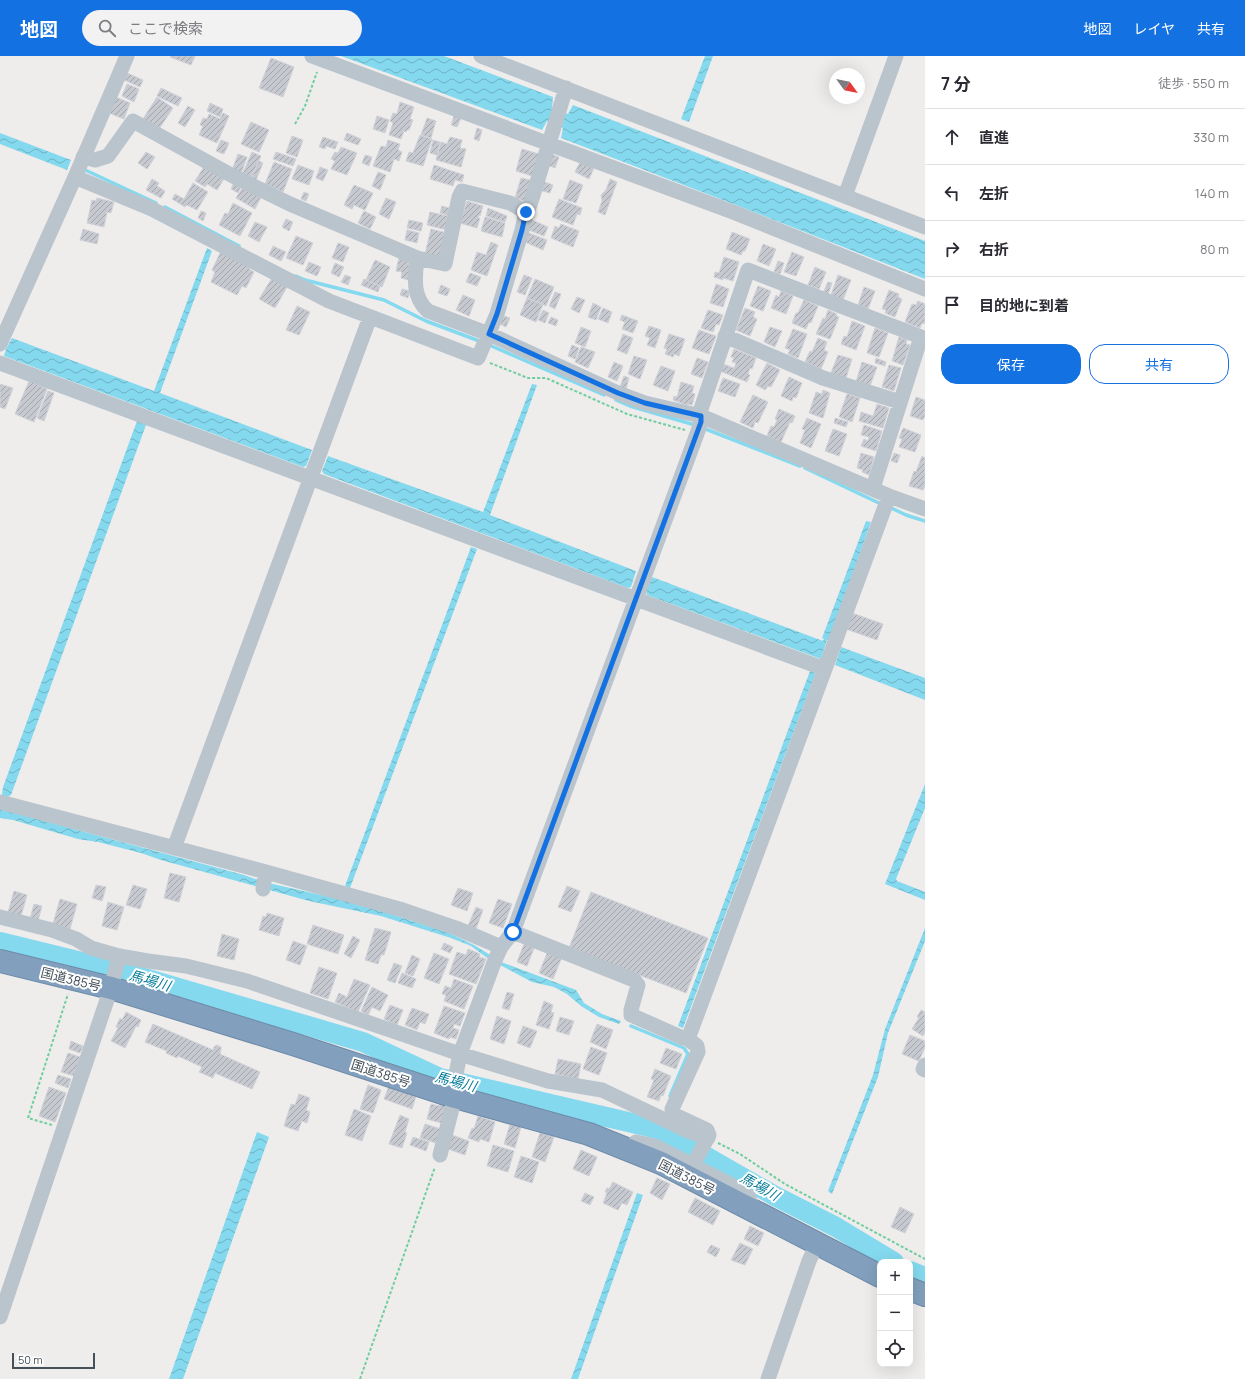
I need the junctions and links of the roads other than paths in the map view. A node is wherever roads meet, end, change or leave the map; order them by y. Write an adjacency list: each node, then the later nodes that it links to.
1 (127, 56): 8 (street)
2 (481, 56): 5 (street)
3 (896, 56): 9 (street)
4 (317, 58): 7 (street)
5 (515, 62): 6 (street)
6 (566, 88): 7 (street); 9 (street)
7 (548, 143): 10 (street); 13 (street)
8 (79, 167): 12 (street); 14 (street); 16 (street)
9 (845, 196): 11 (street)
10 (526, 212): 12 (street); 17 (street)
11 (925, 227)
12 (417, 258): 17 (street)
13 (925, 289)
14 (370, 317): 17 (street); 21 (street)
15 (725, 336): 19 (street); 19 (street); 20 (street)
16 (0, 344)
17 (484, 344): 20 (street)
18 (0, 363): 21 (street)
19 (900, 402): 22 (street)
20 (699, 425): 22 (street); 25 (street)
21 (311, 478): 25 (street); 28 (street)
22 (873, 488): 23 (street)
23 (887, 502): 24 (street); 26 (street)
24 (925, 508)
25 (635, 599): 26 (street); 30 (street)
26 (825, 669): 35 (street)
27 (0, 802): 28 (street)
28 (174, 848): 31 (street)
29 (0, 918): 32 (street)
30 (513, 932): 31 (street); 35 (street)
31 (501, 947): 36 (street)
32 (119, 959): 34 (street); 36 (street)
33 (0, 961): 34 (highway, 国道385号)
34 (112, 984): 39 (highway, 国道385号); 49 (street)
35 (688, 1039): 40 (street)
36 (460, 1054): 39 (street); 40 (street)
37 (925, 1065): 38 (street)
38 (925, 1070)
39 (454, 1087): 41 (highway, 国道385号); 42 (street)
40 (708, 1138): 43 (street)
41 (628, 1149): 43 (street); 44 (highway, 国道385号)
42 (440, 1155)
43 (693, 1165): 44 (street)
44 (752, 1210): 45 (highway, 国道385号)
45 (817, 1244): 46 (highway, 国道385号); 50 (street)
46 (877, 1274)
47 (913, 1290): 48 (highway)
48 (925, 1295)
49 (0, 1317)
50 (768, 1379)

